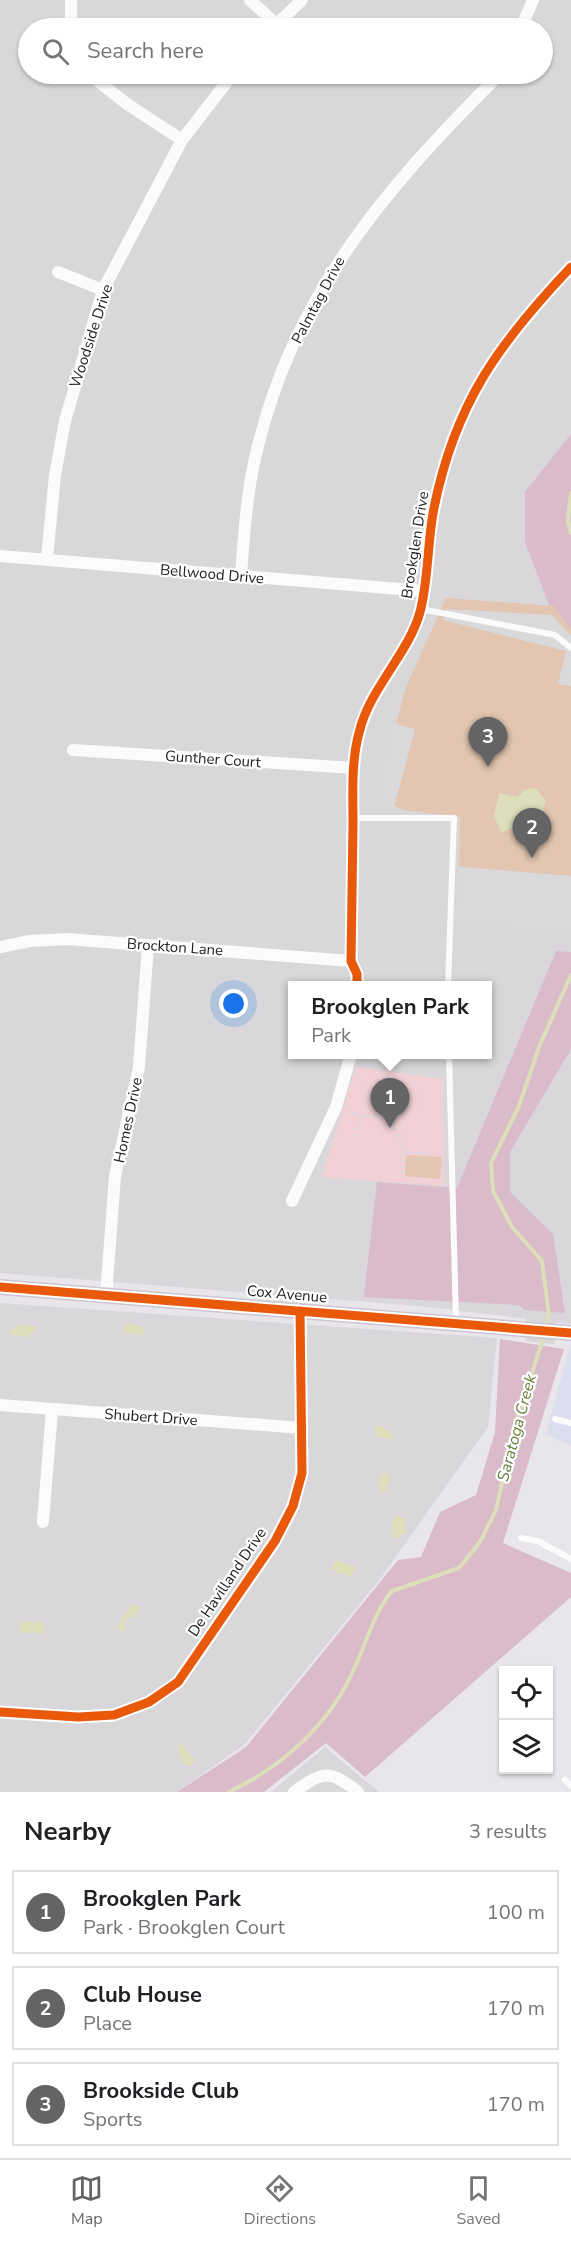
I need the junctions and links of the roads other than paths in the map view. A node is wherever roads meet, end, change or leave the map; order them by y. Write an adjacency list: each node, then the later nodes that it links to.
1 (71, 0): 5 (street)
2 (250, 0): 6 (street)
3 (302, 0): 7 (street)
4 (533, 0): 8 (street)
5 (71, 18)
6 (267, 18)
7 (283, 18)
8 (525, 18)
9 (102, 84): 12 (street)
10 (225, 84): 12 (street, Woodside Drive)
11 (490, 84): 18 (street, Palmtag Drive)
12 (182, 140): 15 (street, Woodside Drive)
13 (571, 267): 19 (street, Brookglen Drive)
14 (58, 272): 15 (street)
15 (103, 290): 17 (street, Woodside Drive)
16 (0, 556): 17 (street, Bellwood Drive)
17 (47, 559): 18 (street, Bellwood Drive)
18 (241, 576): 19 (street, Bellwood Drive)
19 (424, 591): 20 (street, Brookglen Drive)
20 (421, 609): 21 (lane); 23 (street, Brookglen Drive)
21 (571, 648)
22 (74, 750): 23 (street, Gunther Court)
23 (354, 768): 24 (street, Brookglen Drive)
24 (353, 818): 27 (street, Brookglen Drive); 29 (lane)
25 (148, 945): 26 (street, Brockton Lane); 27 (street, Brockton Lane); 34 (street, Homes Drive)
26 (0, 947)
27 (351, 961): 28 (street, Brookglen Drive)
28 (357, 981)
29 (448, 981)
30 (350, 1059): 32 (street)
31 (449, 1059): 36 (lane)
32 (292, 1201)
33 (0, 1287): 34 (main road, Cox Avenue)
34 (106, 1296): 35 (main road, Cox Avenue)
35 (300, 1311): 36 (main road, Cox Avenue); 42 (street, De Havilland Drive)
36 (456, 1322): 37 (main road, Cox Avenue)
37 (564, 1332)
38 (0, 1405): 39 (street, Shubert Drive)
39 (52, 1410): 42 (street, Shubert Drive); 43 (street)
40 (555, 1419): 41 (lane)
41 (571, 1423)
42 (302, 1428): 46 (street, De Havilland Drive)
43 (43, 1522)
44 (520, 1538): 45 (lane)
45 (571, 1559)
46 (0, 1712)
47 (565, 1780): 48 (lane)
48 (571, 1786)
49 (294, 1792): 50 (street)
50 (358, 1792)

